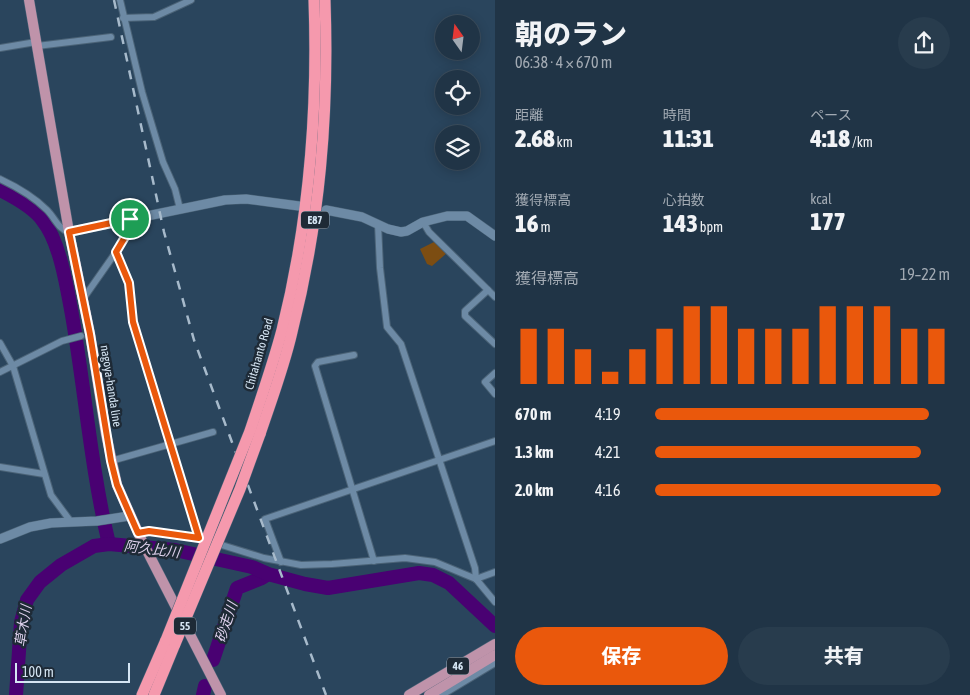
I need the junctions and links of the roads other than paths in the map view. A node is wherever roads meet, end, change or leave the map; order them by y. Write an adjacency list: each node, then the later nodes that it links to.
1 (29, 0): 8 (main road, nagoya-handa line / 55)
2 (120, 0): 6 (street)
3 (191, 0): 6 (street)
4 (314, 0): 32 (highway, Chitahanto Road / E87)
5 (325, 0): 32 (highway, Chitahanto Road / E87)
6 (124, 18): 12 (street)
7 (111, 37): 8 (street)
8 (37, 44): 9 (street); 17 (main road, nagoya-handa line / 55)
9 (0, 48)
10 (0, 179): 17 (street)
11 (299, 206): 12 (street)
12 (180, 209): 14 (street)
13 (326, 210): 16 (street)
14 (130, 219): 17 (street); 19 (street)
15 (422, 222): 16 (street); 18 (street); 20 (street)
16 (378, 224): 35 (street)
17 (69, 232): 22 (main road, nagoya-handa line / 55)
18 (494, 234)
19 (116, 252): 22 (street); 34 (street)
20 (488, 290): 21 (street); 25 (street)
21 (495, 297)
22 (83, 299): 23 (main road, nagoya-handa line / 55)
23 (81, 336): 27 (street); 36 (main road, nagoya-handa line / 55)
24 (0, 343): 27 (street)
25 (495, 344)
26 (354, 355): 39 (street)
27 (13, 366): 28 (street); 38 (street)
28 (0, 372)
29 (495, 373): 30 (street)
30 (495, 394)
31 (213, 432): 34 (street)
32 (255, 433): 50 (highway, Chitahanto Road / E87, bridge)
33 (495, 441): 35 (street)
34 (170, 445): 36 (street); 43 (street)
35 (438, 460): 39 (street); 48 (street)
36 (111, 461): 40 (main road, nagoya-handa line / 55)
37 (0, 467): 38 (street)
38 (44, 474): 41 (street)
39 (353, 490): 45 (street); 46 (street)
40 (129, 516): 41 (street); 42 (main road, nagoya-handa line / 55)
41 (71, 522): 44 (street)
42 (139, 536): 43 (street); 56 (main road, nagoya-handa line / 55)
43 (199, 538): 46 (street)
44 (0, 539)
45 (374, 561): 46 (street); 48 (street)
46 (281, 562)
47 (495, 572): 48 (street)
48 (476, 578): 49 (street)
49 (495, 602)
50 (171, 642): 54 (highway, Chitahanto Road / E87); 55 (highway, Chitahanto Road / E87)
51 (495, 644): 57 (main road, 46)
52 (495, 655): 58 (main road, 46)
53 (495, 663): 59 (street)
54 (142, 695)
55 (154, 695)
56 (221, 695)
57 (409, 695)
58 (429, 695)
59 (442, 695)

